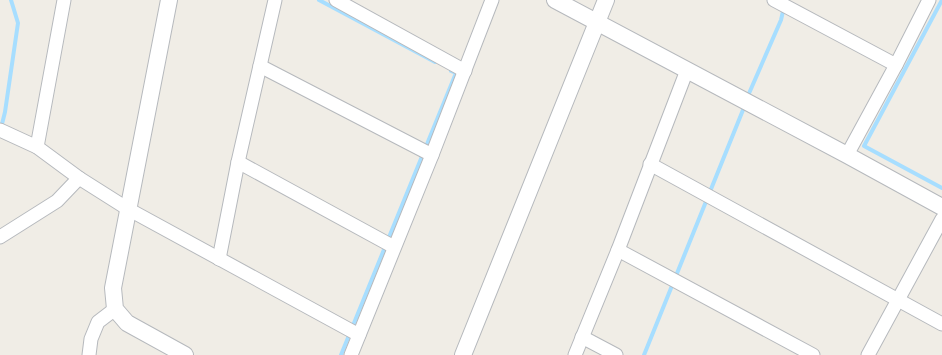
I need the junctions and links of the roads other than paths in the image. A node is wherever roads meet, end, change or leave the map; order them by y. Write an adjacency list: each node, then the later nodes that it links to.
1 (64, 0): 16 (street)
2 (169, 0): 23 (street)
3 (275, 0): 12 (street)
4 (336, 0): 14 (street)
5 (492, 0): 14 (street)
6 (555, 0): 10 (street)
7 (606, 0): 10 (street)
8 (775, 0): 11 (street)
9 (929, 0): 11 (street)
10 (597, 22): 13 (street); 37 (street)
11 (896, 65): 17 (street)
12 (260, 66): 18 (street); 19 (street)
13 (687, 70): 17 (street); 20 (street)
14 (465, 71): 18 (street)
15 (0, 130): 16 (street)
16 (37, 147): 21 (street)
17 (847, 155): 22 (street)
18 (432, 156): 26 (street)
19 (238, 162): 26 (street); 28 (street)
20 (650, 164): 27 (street); 29 (street)
21 (79, 178): 23 (street); 25 (street)
22 (942, 207)
23 (128, 209): 28 (street); 30 (street)
24 (942, 219): 29 (street)
25 (0, 237)
26 (394, 247): 32 (street)
27 (618, 250): 33 (street); 40 (street)
28 (219, 259): 32 (street)
29 (898, 299): 31 (street); 41 (street)
30 (115, 309): 34 (street); 35 (street)
31 (942, 324)
32 (360, 335): 36 (street)
33 (582, 337): 38 (street); 39 (street)
34 (88, 355)
35 (185, 355)
36 (351, 355)
37 (463, 355)
38 (575, 355)
39 (616, 355)
40 (813, 355)
41 (868, 355)

